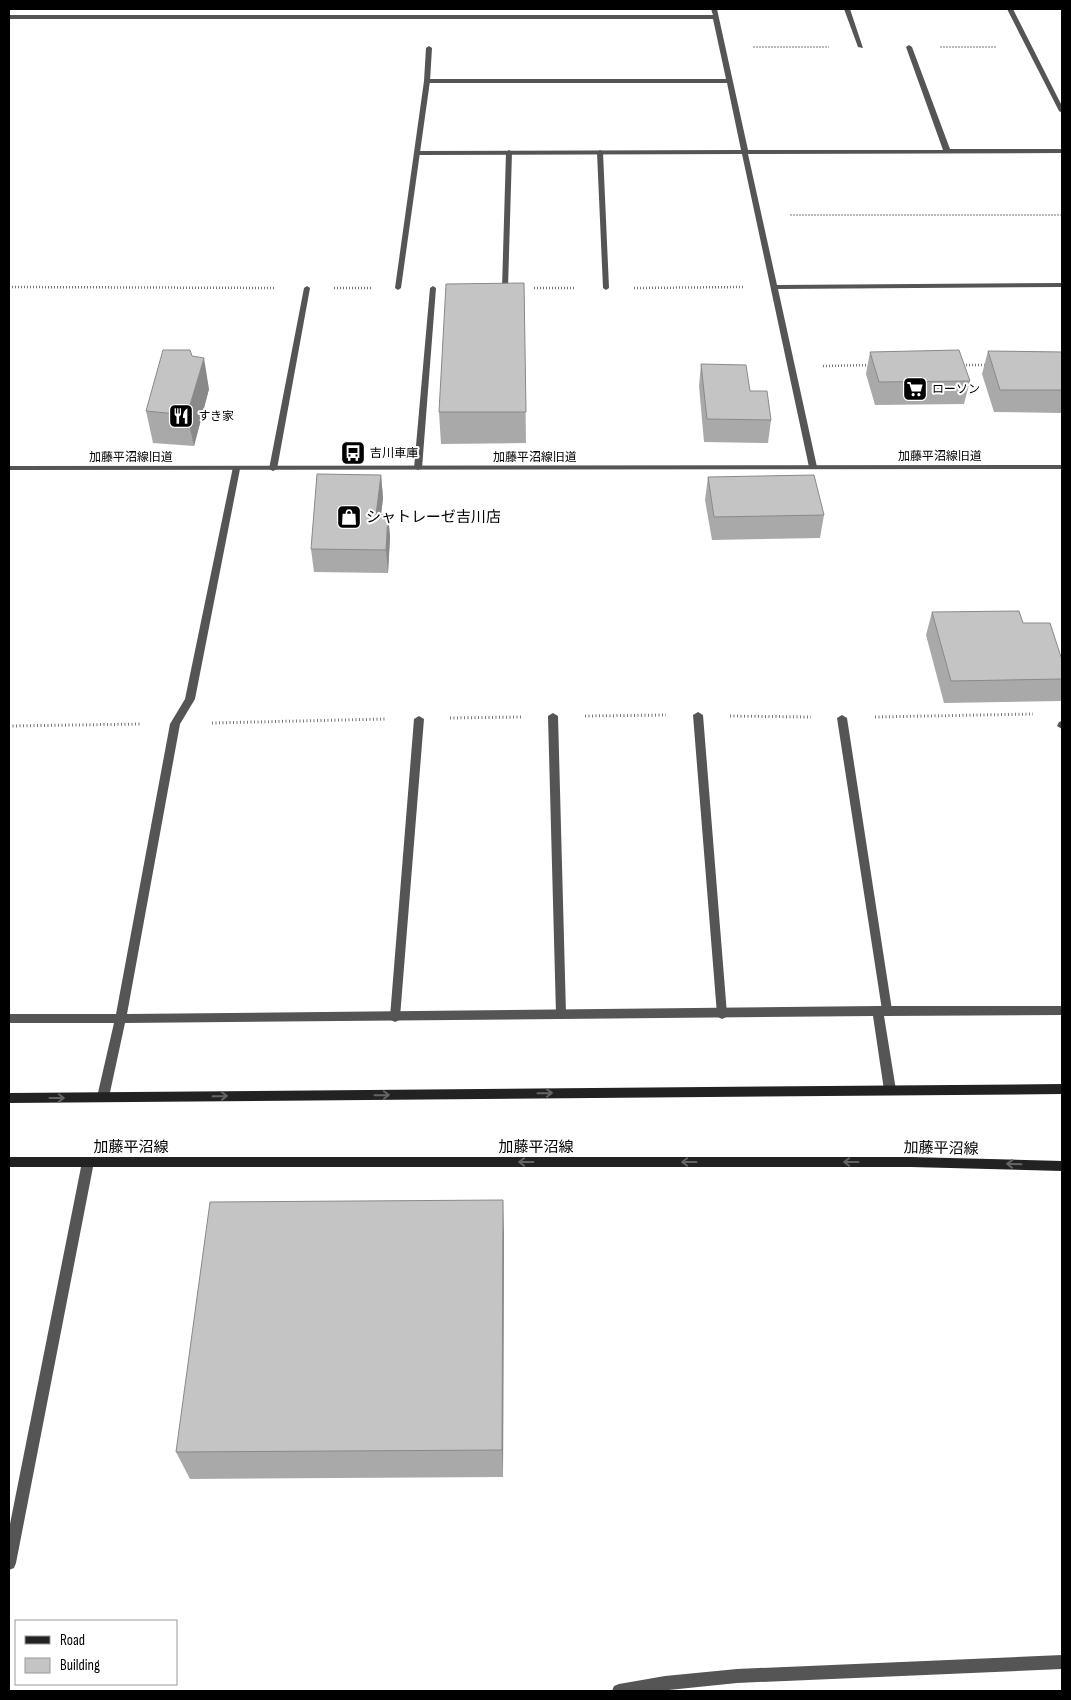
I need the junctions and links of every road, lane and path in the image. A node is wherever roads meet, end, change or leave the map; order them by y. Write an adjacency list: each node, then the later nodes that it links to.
1 (359, 9): 7 (street)
2 (714, 9): 6 (street)
3 (847, 9): 8 (street)
4 (1010, 9): 13 (street)
5 (9, 17): 7 (street)
6 (716, 17): 7 (street); 12 (street)
7 (357, 18)
8 (861, 47)
9 (909, 47): 15 (street)
10 (429, 48): 11 (street)
11 (426, 81): 12 (street); 17 (street)
12 (730, 81): 14 (street)
13 (1062, 111)
14 (745, 151): 15 (street); 19 (street); 20 (street)
15 (947, 151): 16 (street)
16 (1062, 151)
17 (417, 152): 18 (street); 25 (street)
18 (509, 152): 19 (street); 27 (street)
19 (600, 152): 28 (street)
20 (758, 215): 21 (path); 23 (street)
21 (1062, 215)
22 (1062, 285): 23 (street)
23 (774, 287): 32 (street)
24 (307, 288): 38 (street)
25 (398, 288)
26 (433, 288): 35 (street)
27 (505, 288)
28 (606, 288)
29 (877, 365): 32 (path)
30 (955, 365): 31 (path)
31 (994, 365)
32 (790, 366): 36 (street)
33 (1062, 467): 36 (street, 加藤平沼線旧道)
34 (9, 468): 37 (street, 加藤平沼線旧道)
35 (418, 468): 36 (street, 加藤平沼線旧道); 38 (street, 加藤平沼線旧道)
36 (813, 468)
37 (236, 469): 38 (street, 加藤平沼線旧道); 49 (street)
38 (273, 469)
39 (698, 715): 46 (street)
40 (554, 716): 45 (street)
41 (842, 718): 43 (street)
42 (419, 719): 47 (street)
43 (882, 1010): 44 (street); 46 (street); 51 (street)
44 (1062, 1011)
45 (561, 1014): 46 (street); 47 (street)
46 (722, 1014)
47 (396, 1017): 49 (street)
48 (9, 1018): 49 (street)
49 (122, 1018): 52 (street)
50 (1062, 1089): 51 (main road)
51 (890, 1090): 52 (main road, one-way to 51)
52 (103, 1097): 53 (main road, one-way to 52)
53 (9, 1098)
54 (9, 1162): 55 (main road, 加藤平沼線)
55 (88, 1162): 56 (main road, 加藤平沼線, one-way to 55); 57 (street)
56 (1062, 1166)
57 (9, 1563)
58 (1062, 1662): 59 (street)
59 (619, 1691)

